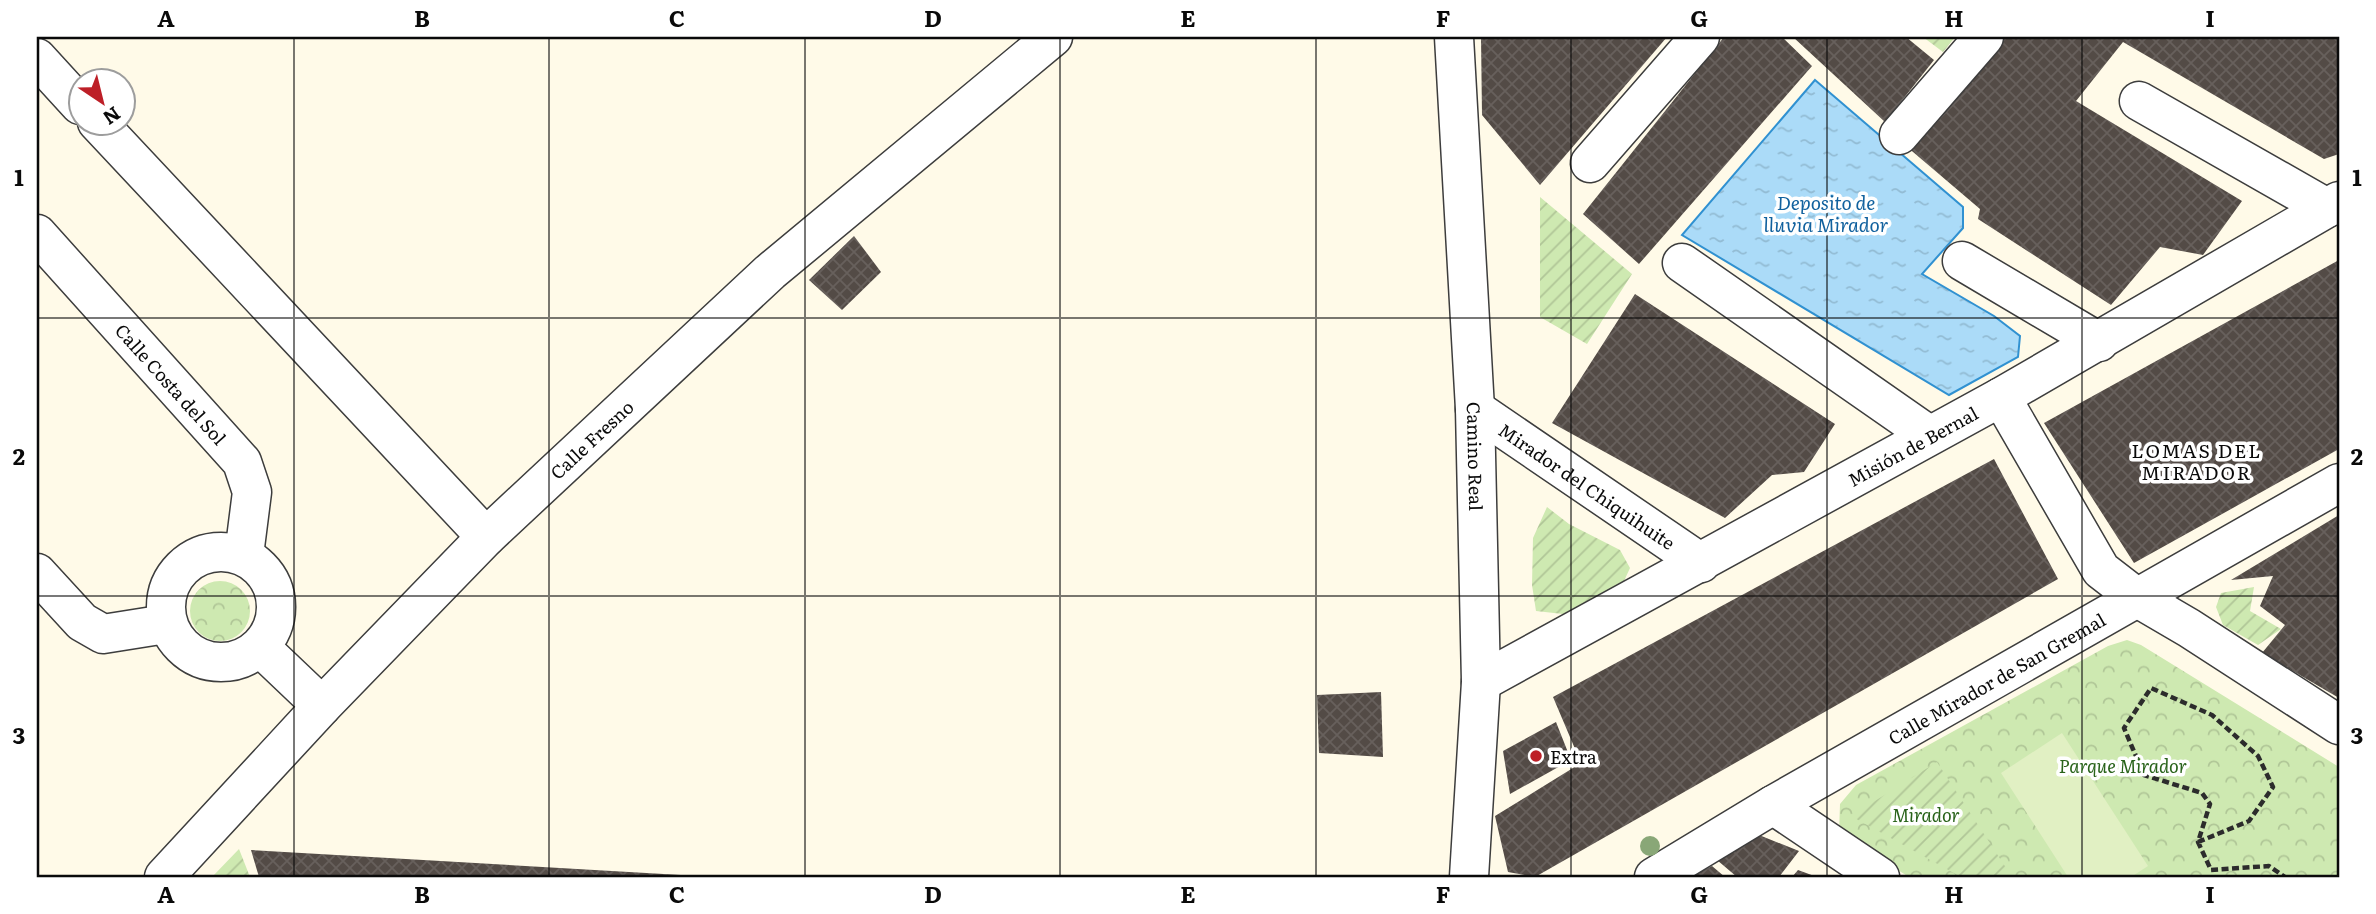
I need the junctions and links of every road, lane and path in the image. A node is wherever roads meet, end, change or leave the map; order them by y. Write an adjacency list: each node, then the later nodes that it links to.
1 (1053, 37): 20 (street, Calle Fresno)
2 (1454, 37): 17 (street, Camino Real)
3 (1700, 37): 10 (street)
4 (1984, 37): 8 (street)
5 (37, 58): 6 (street)
6 (66, 90)
7 (2139, 102): 11 (street)
8 (1899, 135)
9 (110, 136): 20 (street)
10 (1590, 163)
11 (2333, 205): 15 (street, Misión de Bernal)
12 (37, 234): 21 (street, Calle Costa del Sol)
13 (1962, 261): 15 (street)
14 (1682, 263): 18 (street)
15 (2099, 342): 16 (street, Misión de Bernal)
16 (2000, 397): 18 (street, Misión de Bernal); 24 (street)
17 (1475, 409): 22 (street, Mirador del Chiquihuite); 27 (street, Camino Real)
18 (1929, 435): 22 (street, Misión de Bernal)
19 (2339, 483): 24 (street, Calle Mirador de San Gremal)
20 (486, 537): 28 (street, Calle Fresno)
21 (244, 555): 25 (street); 26 (street)
22 (1701, 563): 27 (street, Misión de Bernal)
23 (37, 573): 25 (street)
24 (2136, 597): 29 (street); 30 (street, Calle Mirador de San Gremal)
25 (166, 624): 26 (street)
26 (260, 647): 28 (street)
27 (1481, 682): 33 (street, Camino Real)
28 (322, 706): 32 (street, Calle Fresno)
29 (2339, 725)
30 (1773, 805): 34 (street, Calle Mirador de San Gremal); 35 (street)
31 (2197, 842): 31 (path); 36 (path)
32 (164, 877)
33 (1469, 877)
34 (1654, 877)
35 (1880, 877)
36 (2285, 877)

